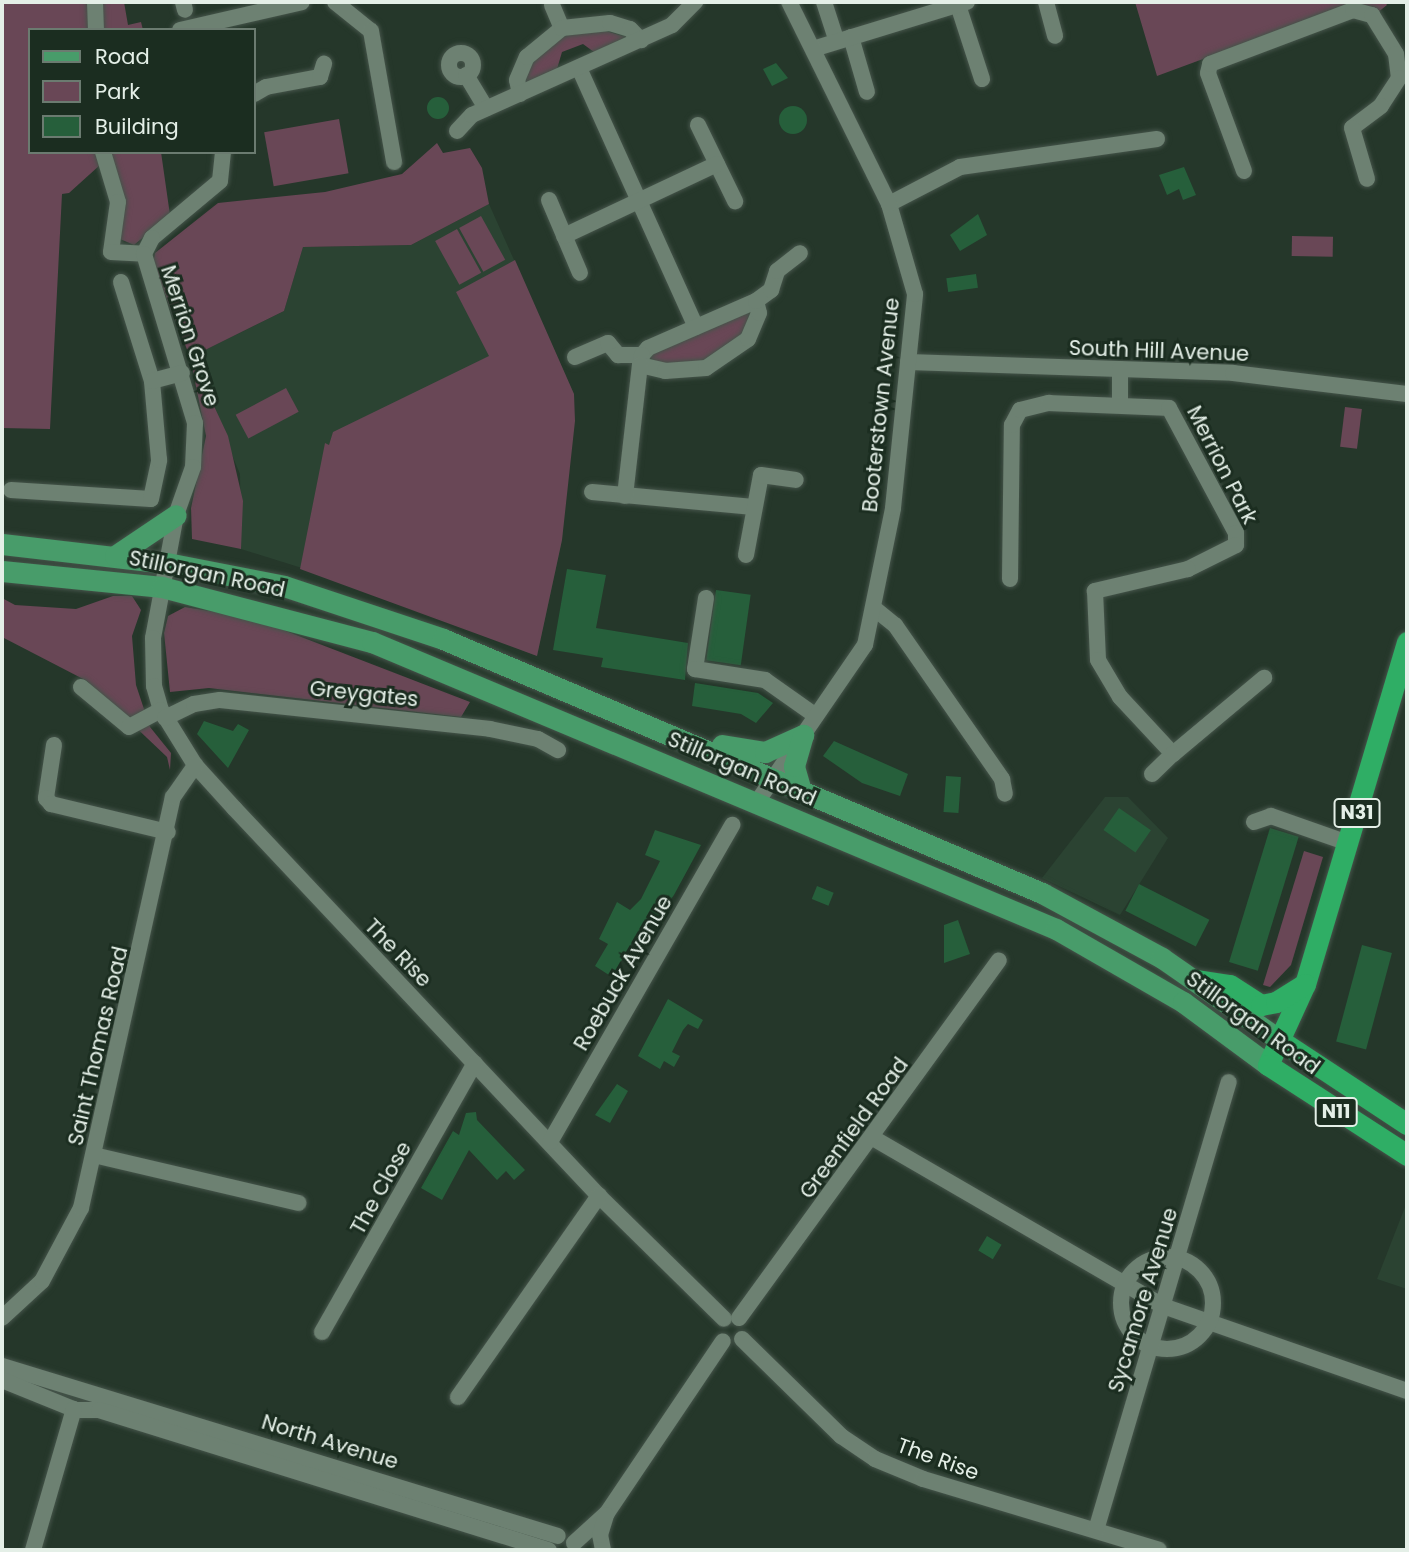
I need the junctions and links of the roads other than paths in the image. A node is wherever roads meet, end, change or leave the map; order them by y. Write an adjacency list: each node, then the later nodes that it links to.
1 (95, 2): 11 (street)
2 (302, 2): 10 (street)
3 (335, 2): 31 (street)
4 (695, 2): 15 (street)
5 (789, 2): 16 (street, Booterstown Avenue)
6 (824, 2): 14 (street)
7 (1046, 2): 13 (street)
8 (961, 3): 14 (street); 21 (street)
9 (552, 5): 12 (street)
10 (201, 27)
11 (96, 28)
12 (562, 28): 15 (street); 24 (street)
13 (1055, 36)
14 (843, 38): 16 (street); 22 (street)
15 (640, 40): 19 (street)
16 (813, 49): 38 (street, Booterstown Avenue)
17 (1402, 53): 33 (street); 34 (street)
18 (324, 64): 23 (street)
19 (579, 68): 24 (street); 36 (street)
20 (466, 75): 25 (street)
21 (982, 79)
22 (867, 92)
23 (256, 93)
24 (520, 94): 25 (street)
25 (486, 108): 27 (street)
26 (698, 125): 32 (street)
27 (457, 131)
28 (1157, 139): 38 (street)
29 (104, 154): 41 (street)
30 (223, 154): 41 (street, Merrion Grove)
31 (394, 162)
32 (717, 164): 36 (street); 37 (street)
33 (1244, 171)
34 (1367, 178)
35 (549, 200): 39 (street)
36 (640, 200): 39 (street); 45 (street)
37 (735, 201)
38 (889, 204): 48 (street, Booterstown Avenue)
39 (564, 236): 42 (street)
40 (800, 253): 44 (street)
41 (145, 254): 50 (street, Merrion Grove)
42 (580, 273)
43 (121, 282): 51 (street)
44 (756, 301): 45 (street); 47 (street)
45 (696, 327): 47 (street)
46 (575, 357): 47 (street)
47 (641, 360): 57 (street)
48 (908, 362): 49 (street, South Hill Avenue); 68 (street, Booterstown Avenue)
49 (1120, 369): 52 (street, South Hill Avenue); 53 (street)
50 (182, 373): 51 (street); 59 (street, Merrion Grove)
51 (152, 381): 55 (street)
52 (1407, 394)
53 (1120, 403): 65 (street, Merrion Park); 79 (street, Merrion Park)
54 (796, 480): 58 (street)
55 (10, 490)
56 (592, 492): 57 (street)
57 (625, 496): 58 (street)
58 (753, 507): 61 (street)
59 (177, 515): 62 (main road); 63 (street, Merrion Grove)
60 (2, 544): 62 (main road, Stillorgan Road)
61 (746, 555)
62 (115, 556): 63 (main road, Stillorgan Road)
63 (167, 563): 66 (street, The Rise); 74 (main road, Stillorgan Road)
64 (2, 571): 66 (main road, Stillorgan Road)
65 (1010, 579)
66 (162, 587): 72 (street, The Rise); 82 (main road, Stillorgan Road)
67 (706, 598): 73 (street)
68 (875, 609): 73 (street, Booterstown Avenue); 85 (street)
69 (1407, 642): 90 (highway, N31)
70 (81, 687): 72 (street, Greygates)
71 (1266, 701): 79 (street)
72 (163, 714): 77 (street, Greygates); 80 (street, The Rise)
73 (816, 716): 75 (street, Booterstown Avenue)
74 (668, 735): 75 (main road); 78 (main road, Stillorgan Road)
75 (803, 735): 83 (street, Booterstown Avenue); 84 (main road)
76 (54, 745): 89 (street)
77 (558, 750)
78 (711, 753): 82 (main road); 83 (main road, Stillorgan Road)
79 (1173, 754): 81 (street)
80 (195, 765): 89 (street, Saint Thomas Road); 96 (street, The Rise)
81 (1152, 774)
82 (700, 778): 86 (main road, Stillorgan Road)
83 (770, 778): 84 (main road, Stillorgan Road); 86 (street, Booterstown Avenue)
84 (801, 791): 92 (main road, Stillorgan Road)
85 (1005, 794)
86 (757, 803): 94 (main road, Stillorgan Road)
87 (1254, 822): 90 (street)
88 (732, 825): 101 (street, Roebuck Avenue)
89 (168, 832): 102 (street, Saint Thomas Road)
90 (1348, 843): 93 (highway, N31)
91 (999, 960): 100 (street, Greenfield Road)
92 (1197, 980): 93 (highway); 94 (main road); 95 (main road, Stillorgan Road)
93 (1305, 984): 95 (highway, N31)
94 (1226, 1034): 97 (main road, Stillorgan Road)
95 (1281, 1041): 97 (highway, N31); 99 (highway, Stillorgan Road / N11)
96 (475, 1063): 101 (street, The Rise); 112 (street, The Close)
97 (1268, 1065): 103 (highway, Stillorgan Road / N11)
98 (1229, 1082): 106 (street, Sycamore Avenue)
99 (1407, 1124)
100 (873, 1138): 107 (street); 110 (street, Greenfield Road)
101 (550, 1142): 104 (street, The Rise)
102 (94, 1155): 105 (street); 109 (street, Saint Thomas Road)
103 (1407, 1155)
104 (599, 1196): 110 (street, The Rise); 119 (street)
105 (298, 1203)
106 (1177, 1259): 107 (street); 108 (street, Sycamore Avenue); 111 (street)
107 (1123, 1284): 108 (street); 115 (street)
108 (1163, 1306): 111 (street); 115 (street, Sycamore Avenue)
109 (2, 1318)
110 (732, 1319): 113 (street); 114 (street)
111 (1210, 1321): 115 (street); 118 (street)
112 (322, 1332)
113 (742, 1339): 114 (street); 122 (street, The Rise)
114 (723, 1340): 121 (street)
115 (1151, 1345): 122 (street, Sycamore Avenue)
116 (2, 1366): 120 (street, North Avenue)
117 (2, 1380): 120 (street, North Avenue)
118 (1407, 1391)
119 (458, 1397)
120 (78, 1401): 123 (street, North Avenue); 125 (street); 126 (street, North Avenue)
121 (607, 1513): 124 (street); 127 (street)
122 (1096, 1530): 128 (street, The Rise)
123 (558, 1535): 124 (street, North Avenue); 126 (street)
124 (575, 1546)
125 (33, 1550)
126 (549, 1550)
127 (603, 1550)
128 (1159, 1550)

